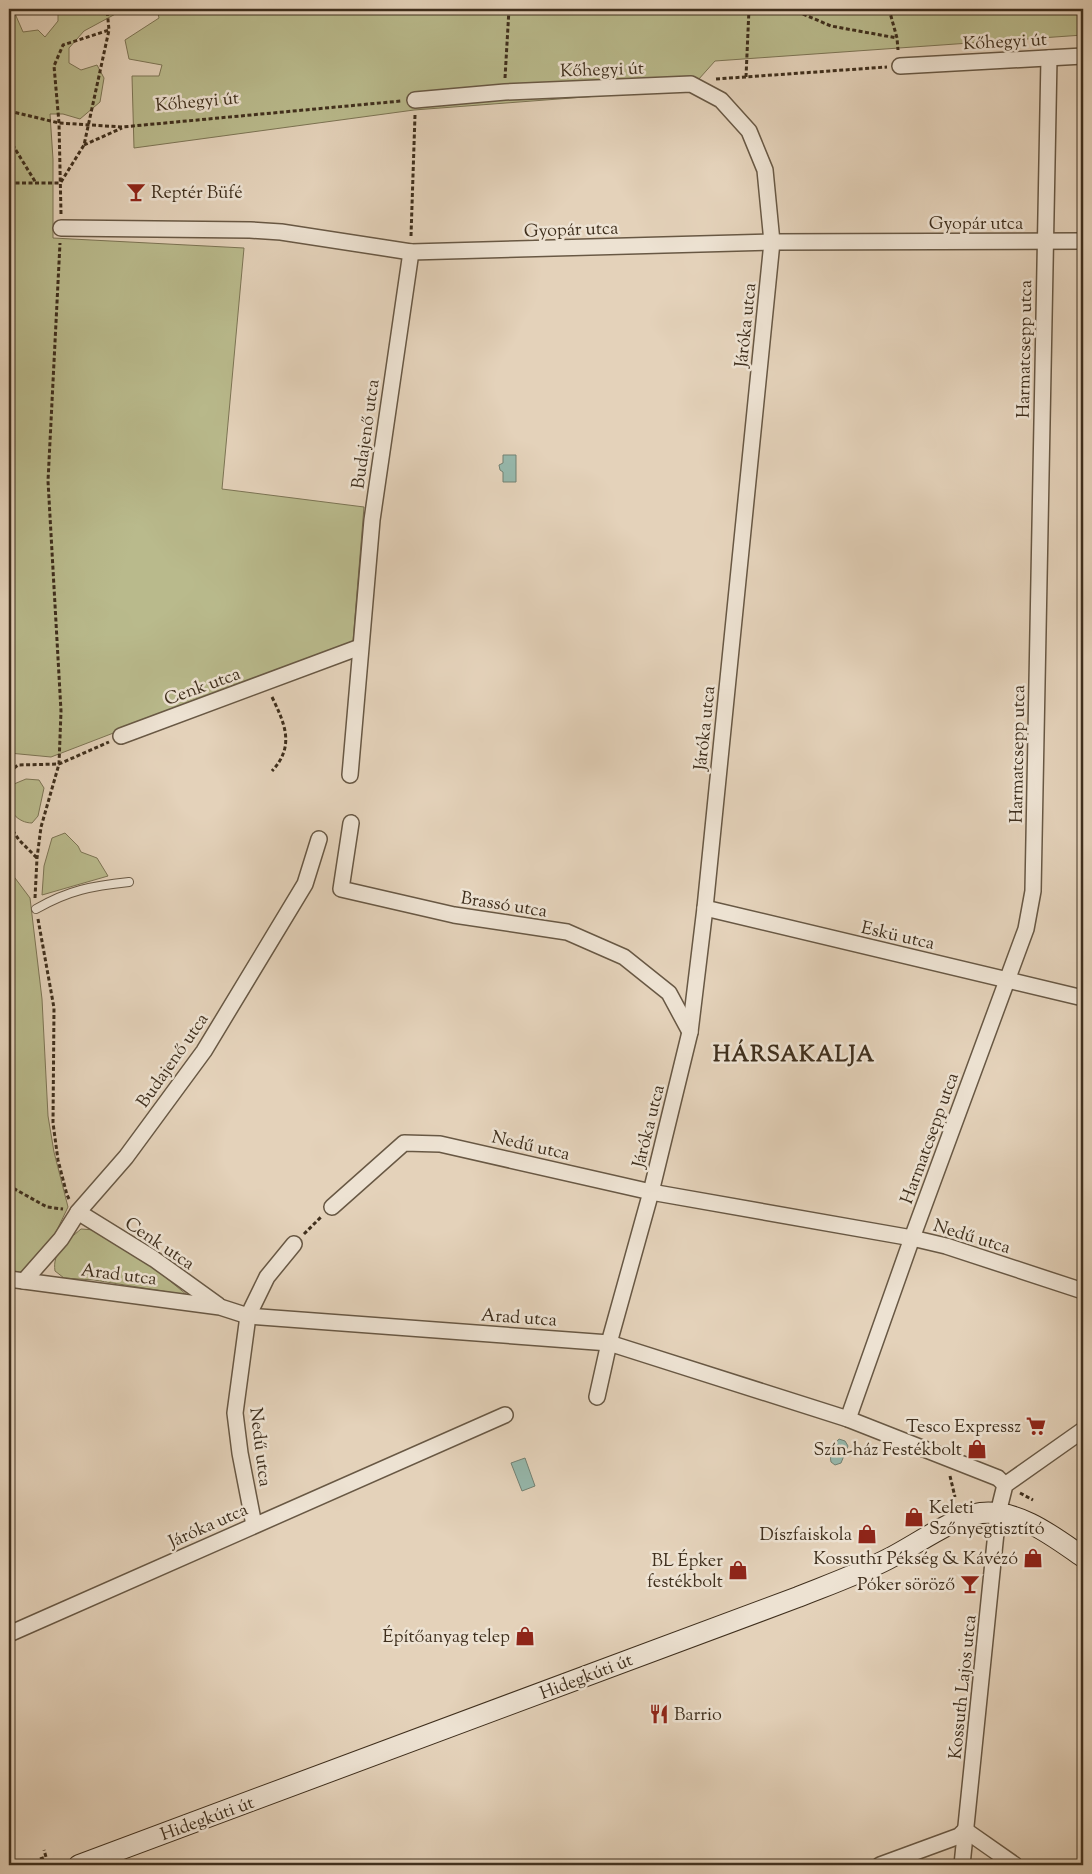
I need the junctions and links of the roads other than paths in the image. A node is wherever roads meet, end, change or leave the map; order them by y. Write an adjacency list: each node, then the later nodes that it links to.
1 (1083, 56): 2 (street, Kőhegyi út)
2 (1049, 58): 3 (street, Kőhegyi út); 7 (street, Harmatcsepp utca)
3 (900, 66)
4 (691, 84): 5 (street, Kőhegyi út); 9 (street, Járóka utca)
5 (415, 100)
6 (60, 228): 10 (street, Gyopár utca)
7 (1044, 241): 8 (street, Gyopár utca); 9 (street, Gyopár utca); 19 (street, Harmatcsepp utca)
8 (1083, 241)
9 (772, 242): 10 (street, Gyopár utca); 17 (street, Járóka utca)
10 (410, 252): 11 (street, Budajenő utca)
11 (360, 647): 12 (street, Cenk utca); 13 (street, Budajenő utca)
12 (122, 736)
13 (350, 775)
14 (351, 823): 21 (street, Brassó utca)
15 (318, 839): 24 (street, Budajenő utca)
16 (129, 882): 18 (lane)
17 (705, 908): 19 (street, Eskü utca); 21 (street, Járóka utca)
18 (36, 909)
19 (1008, 980): 20 (street, Eskü utca); 25 (street, Harmatcsepp utca)
20 (1083, 998)
21 (690, 1032): 22 (street, Járóka utca)
22 (651, 1192): 23 (street, Nedű utca); 25 (street, Nedű utca); 32 (street, Járóka utca)
23 (332, 1206)
24 (78, 1212): 28 (street, Budajenő utca); 30 (street, Cenk utca)
25 (912, 1238): 29 (street, Nedű utca); 35 (street, Harmatcsepp utca)
26 (294, 1244): 31 (street, Nedű utca)
27 (9, 1279): 28 (street, Arad utca)
28 (24, 1281): 30 (street, Arad utca)
29 (1083, 1290)
30 (220, 1307): 31 (street, Arad utca)
31 (248, 1316): 32 (street, Arad utca); 39 (street, Nedű utca)
32 (609, 1343): 33 (street, Járóka utca); 35 (street, Arad utca)
33 (597, 1397)
34 (505, 1415): 39 (street, Járóka utca)
35 (848, 1419): 37 (street, Arad utca)
36 (1083, 1430): 37 (street)
37 (1005, 1485): 38 (street, Kossuth Lajos utca)
38 (998, 1513): 40 (main road, Hidegkúti út); 42 (street, Kossuth Lajos utca); 43 (main road, Hidegkúti út)
39 (254, 1526): 41 (street, Járóka utca)
40 (1083, 1557)
41 (9, 1634)
42 (965, 1830): 44 (street); 45 (street, Kossuth Lajos utca); 46 (street)
43 (79, 1865)
44 (880, 1865)
45 (962, 1865)
46 (1015, 1865)

